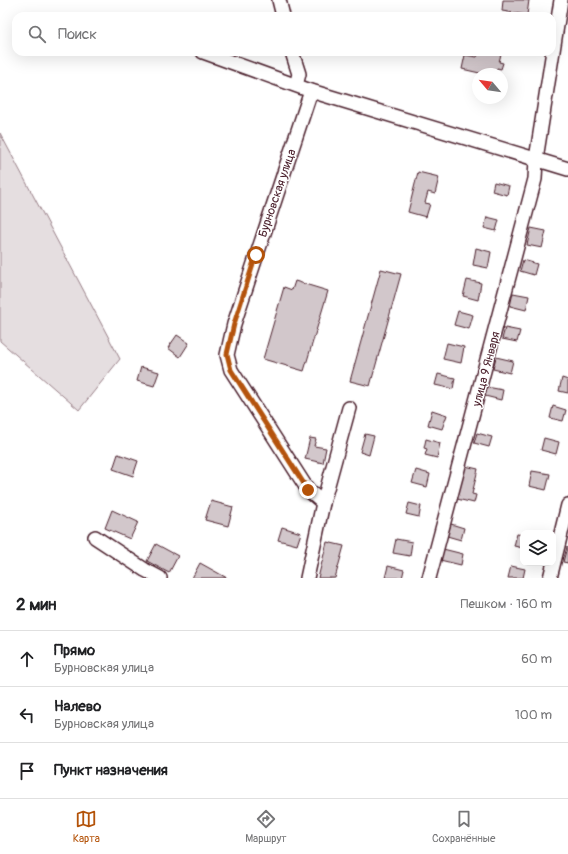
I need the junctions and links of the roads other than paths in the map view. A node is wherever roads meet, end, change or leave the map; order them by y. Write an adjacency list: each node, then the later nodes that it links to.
1 (280, 0): 3 (street)
2 (561, 0): 4 (street, улица 9 Января)
3 (282, 12)
4 (556, 32)
5 (214, 56): 8 (street)
6 (293, 56): 8 (street)
7 (552, 56): 10 (street, улица 9 Января)
8 (296, 85): 9 (street)
9 (311, 91): 10 (street); 13 (street, Бурновская улица)
10 (536, 159): 11 (street); 18 (street, улица 9 Января)
11 (568, 169)
12 (349, 408): 13 (street)
13 (323, 503): 17 (street)
14 (568, 505): 19 (street)
15 (95, 537): 16 (street)
16 (160, 578)
17 (307, 578)
18 (429, 578)
19 (550, 578)

